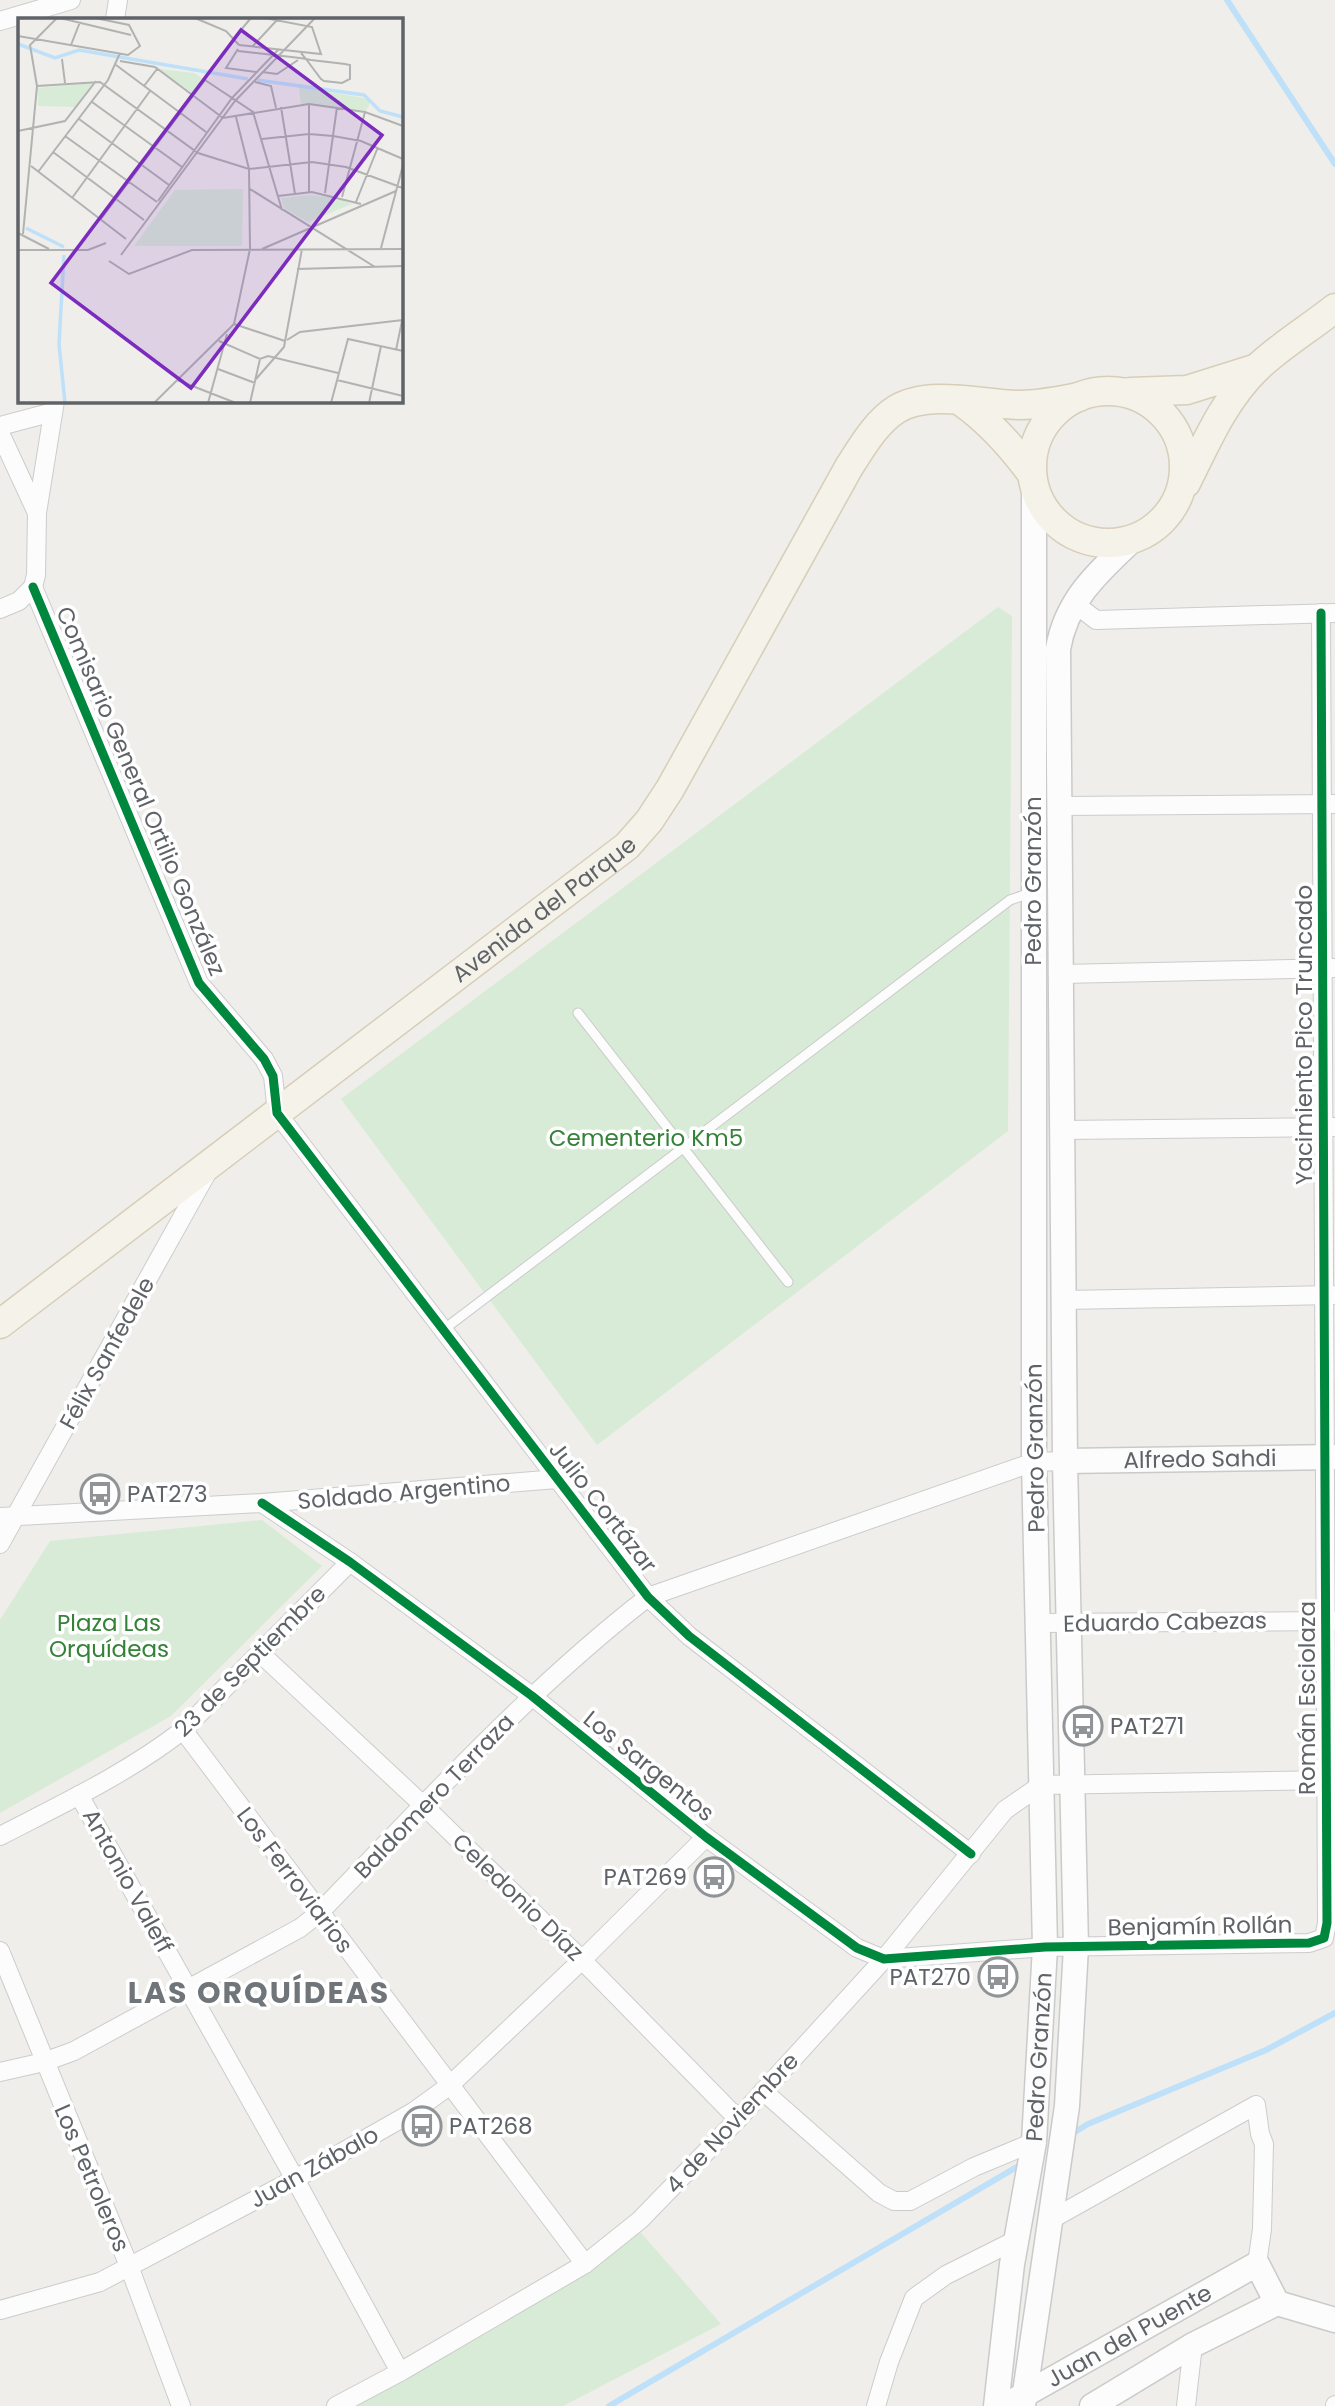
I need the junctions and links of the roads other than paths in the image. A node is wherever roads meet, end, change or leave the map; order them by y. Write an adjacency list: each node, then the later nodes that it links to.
1 (71, 0): 4 (street)
2 (118, 0): 3 (street)
3 (115, 18)
4 (0, 21)
5 (1335, 308): 6 (main road)
6 (1257, 368): 7 (main road); 14 (main road)
7 (1119, 392): 8 (main road); 14 (main road)
8 (1079, 397): 9 (main road, Avenida del Parque); 13 (main road)
9 (959, 400): 13 (main road); 28 (main road, Avenida del Parque)
10 (54, 406): 11 (street); 15 (street)
11 (0, 426)
12 (0, 433): 15 (street)
13 (1033, 480): 16 (main road); 23 (main road, Pedro Granzón)
14 (1180, 495): 16 (main road)
15 (37, 513): 17 (street)
16 (1131, 541): 18 (main road, Pedro Granzón)
17 (33, 587): 19 (street); 28 (street, Comisario General Ortilio González)
18 (1073, 603): 20 (street); 22 (main road, Pedro Granzón)
19 (0, 609)
20 (1328, 613): 21 (street, Yacimiento Pico Truncado)
21 (1328, 804): 22 (street); 25 (street, Yacimiento Pico Truncado)
22 (1059, 806): 24 (main road, Pedro Granzón)
23 (1033, 892): 24 (lane); 31 (lane); 33 (main road, Pedro Granzón)
24 (1060, 894): 26 (main road, Pedro Granzón)
25 (1329, 968): 26 (street); 29 (street, Yacimiento Pico Truncado)
26 (1061, 974): 30 (main road, Pedro Granzón)
27 (578, 1013): 31 (lane)
28 (277, 1113): 32 (main road, Avenida del Parque); 38 (street, Julio Cortázar)
29 (1329, 1127): 30 (street); 35 (street, Yacimiento Pico Truncado)
30 (1062, 1130): 33 (main road, Pedro Granzón)
31 (683, 1149): 34 (lane); 38 (lane)
32 (214, 1161): 37 (main road, Avenida del Parque); 44 (street, Félix Sanfedele)
33 (1048, 1240): 36 (main road, Pedro Granzón); 41 (main road, Pedro Granzón)
34 (788, 1282)
35 (1330, 1295): 36 (street); 39 (street, Yacimiento Pico Truncado)
36 (1063, 1300): 40 (main road, Pedro Granzón)
37 (0, 1324)
38 (443, 1331): 42 (street, Julio Cortázar)
39 (1330, 1457): 40 (main road, Alfredo Sahdi); 48 (street, Román Esciolaza)
40 (1065, 1461): 41 (street, Baldomero Terraza); 50 (main road, Pedro Granzón)
41 (1034, 1462): 47 (street, Baldomero Terraza); 49 (main road, Pedro Granzón)
42 (557, 1479): 43 (street, Soldado Argentino); 47 (street, Julio Cortázar)
43 (262, 1503): 44 (street, Soldado Argentino); 46 (street, Los Sargentos)
44 (8, 1516): 45 (street, Félix Sanfedele)
45 (0, 1544)
46 (350, 1562): 51 (street, 23 de Septiembre); 52 (street, Los Sargentos)
47 (648, 1597): 52 (street, Baldomero Terraza); 61 (street, Julio Cortázar)
48 (1331, 1621): 50 (street, Eduardo Cabezas); 54 (street, Román Esciolaza)
49 (1038, 1623): 50 (street, Eduardo Cabezas); 56 (main road, Pedro Granzón)
50 (1069, 1623): 55 (main road, Pedro Granzón)
51 (260, 1653): 53 (street, 23 de Septiembre); 58 (street, Celedonio Díaz)
52 (532, 1696): 58 (street, Baldomero Terraza); 60 (street, Los Sargentos)
53 (183, 1730): 57 (street, 23 de Septiembre); 62 (street, Los Ferroviarios)
54 (1331, 1780): 55 (street); 63 (street, Román Esciolaza)
55 (1072, 1783): 56 (street); 65 (main road, Pedro Granzón)
56 (1041, 1785): 61 (street, 4 de Noviembre); 64 (main road, Pedro Granzón)
57 (79, 1795): 59 (street, 23 de Septiembre); 69 (street, Antonio Valeff)
58 (424, 1806): 62 (street, Baldomero Terraza); 68 (street, Celedonio Díaz)
59 (0, 1836)
60 (706, 1837): 67 (street, Los Sargentos); 68 (street, Juan Zábalo)
61 (971, 1854): 67 (street, 4 de Noviembre)
62 (319, 1913): 69 (street, Baldomero Terraza); 72 (street, Los Ferroviarios)
63 (1324, 1938): 65 (street, Benjamín Rollán)
64 (1045, 1947): 65 (street, Benjamín Rollán); 67 (street, Los Sargentos); 75 (main road, Pedro Granzón)
65 (1076, 1947): 77 (main road, Pedro Granzón)
66 (0, 1951): 70 (street, Los Petroleros)
67 (884, 1959): 73 (street, 4 de Noviembre)
68 (582, 1960): 72 (street, Juan Zábalo); 74 (street, Celedonio Díaz)
69 (188, 1989): 70 (street, Baldomero Terraza); 76 (street, Antonio Valeff)
70 (44, 2062): 71 (street, Baldomero Terraza); 81 (street, Los Petroleros)
71 (0, 2072)
72 (449, 2086): 76 (street, Juan Zábalo); 79 (street, Los Ferroviarios)
73 (763, 2091): 74 (street, 4 de Noviembre); 75 (street)
74 (738, 2119): 79 (street, 4 de Noviembre)
75 (1034, 2142): 78 (main road, Pedro Granzón)
76 (295, 2179): 81 (street, Juan Zábalo); 86 (street, Antonio Valeff)
77 (1052, 2219): 80 (street); 87 (main road, Pedro Granzón)
78 (1016, 2240): 90 (street); 91 (main road, Pedro Granzón)
79 (585, 2264): 86 (street, 4 de Noviembre)
80 (1257, 2264): 82 (main road); 87 (main road, Juan del Puente)
81 (129, 2266): 83 (street, Juan Zábalo); 88 (street, Los Petroleros)
82 (1278, 2303): 84 (main road); 85 (main road, Juan del Puente)
83 (0, 2310)
84 (1335, 2320)
85 (1193, 2345): 93 (main road, Juan del Puente); 94 (street)
86 (400, 2372): 89 (street, 4 de Noviembre)
87 (1024, 2400): 92 (main road, Juan del Puente)
88 (181, 2406)
89 (336, 2406)
90 (876, 2406)
91 (996, 2406)
92 (1003, 2406)
93 (1091, 2406)
94 (1186, 2406)

